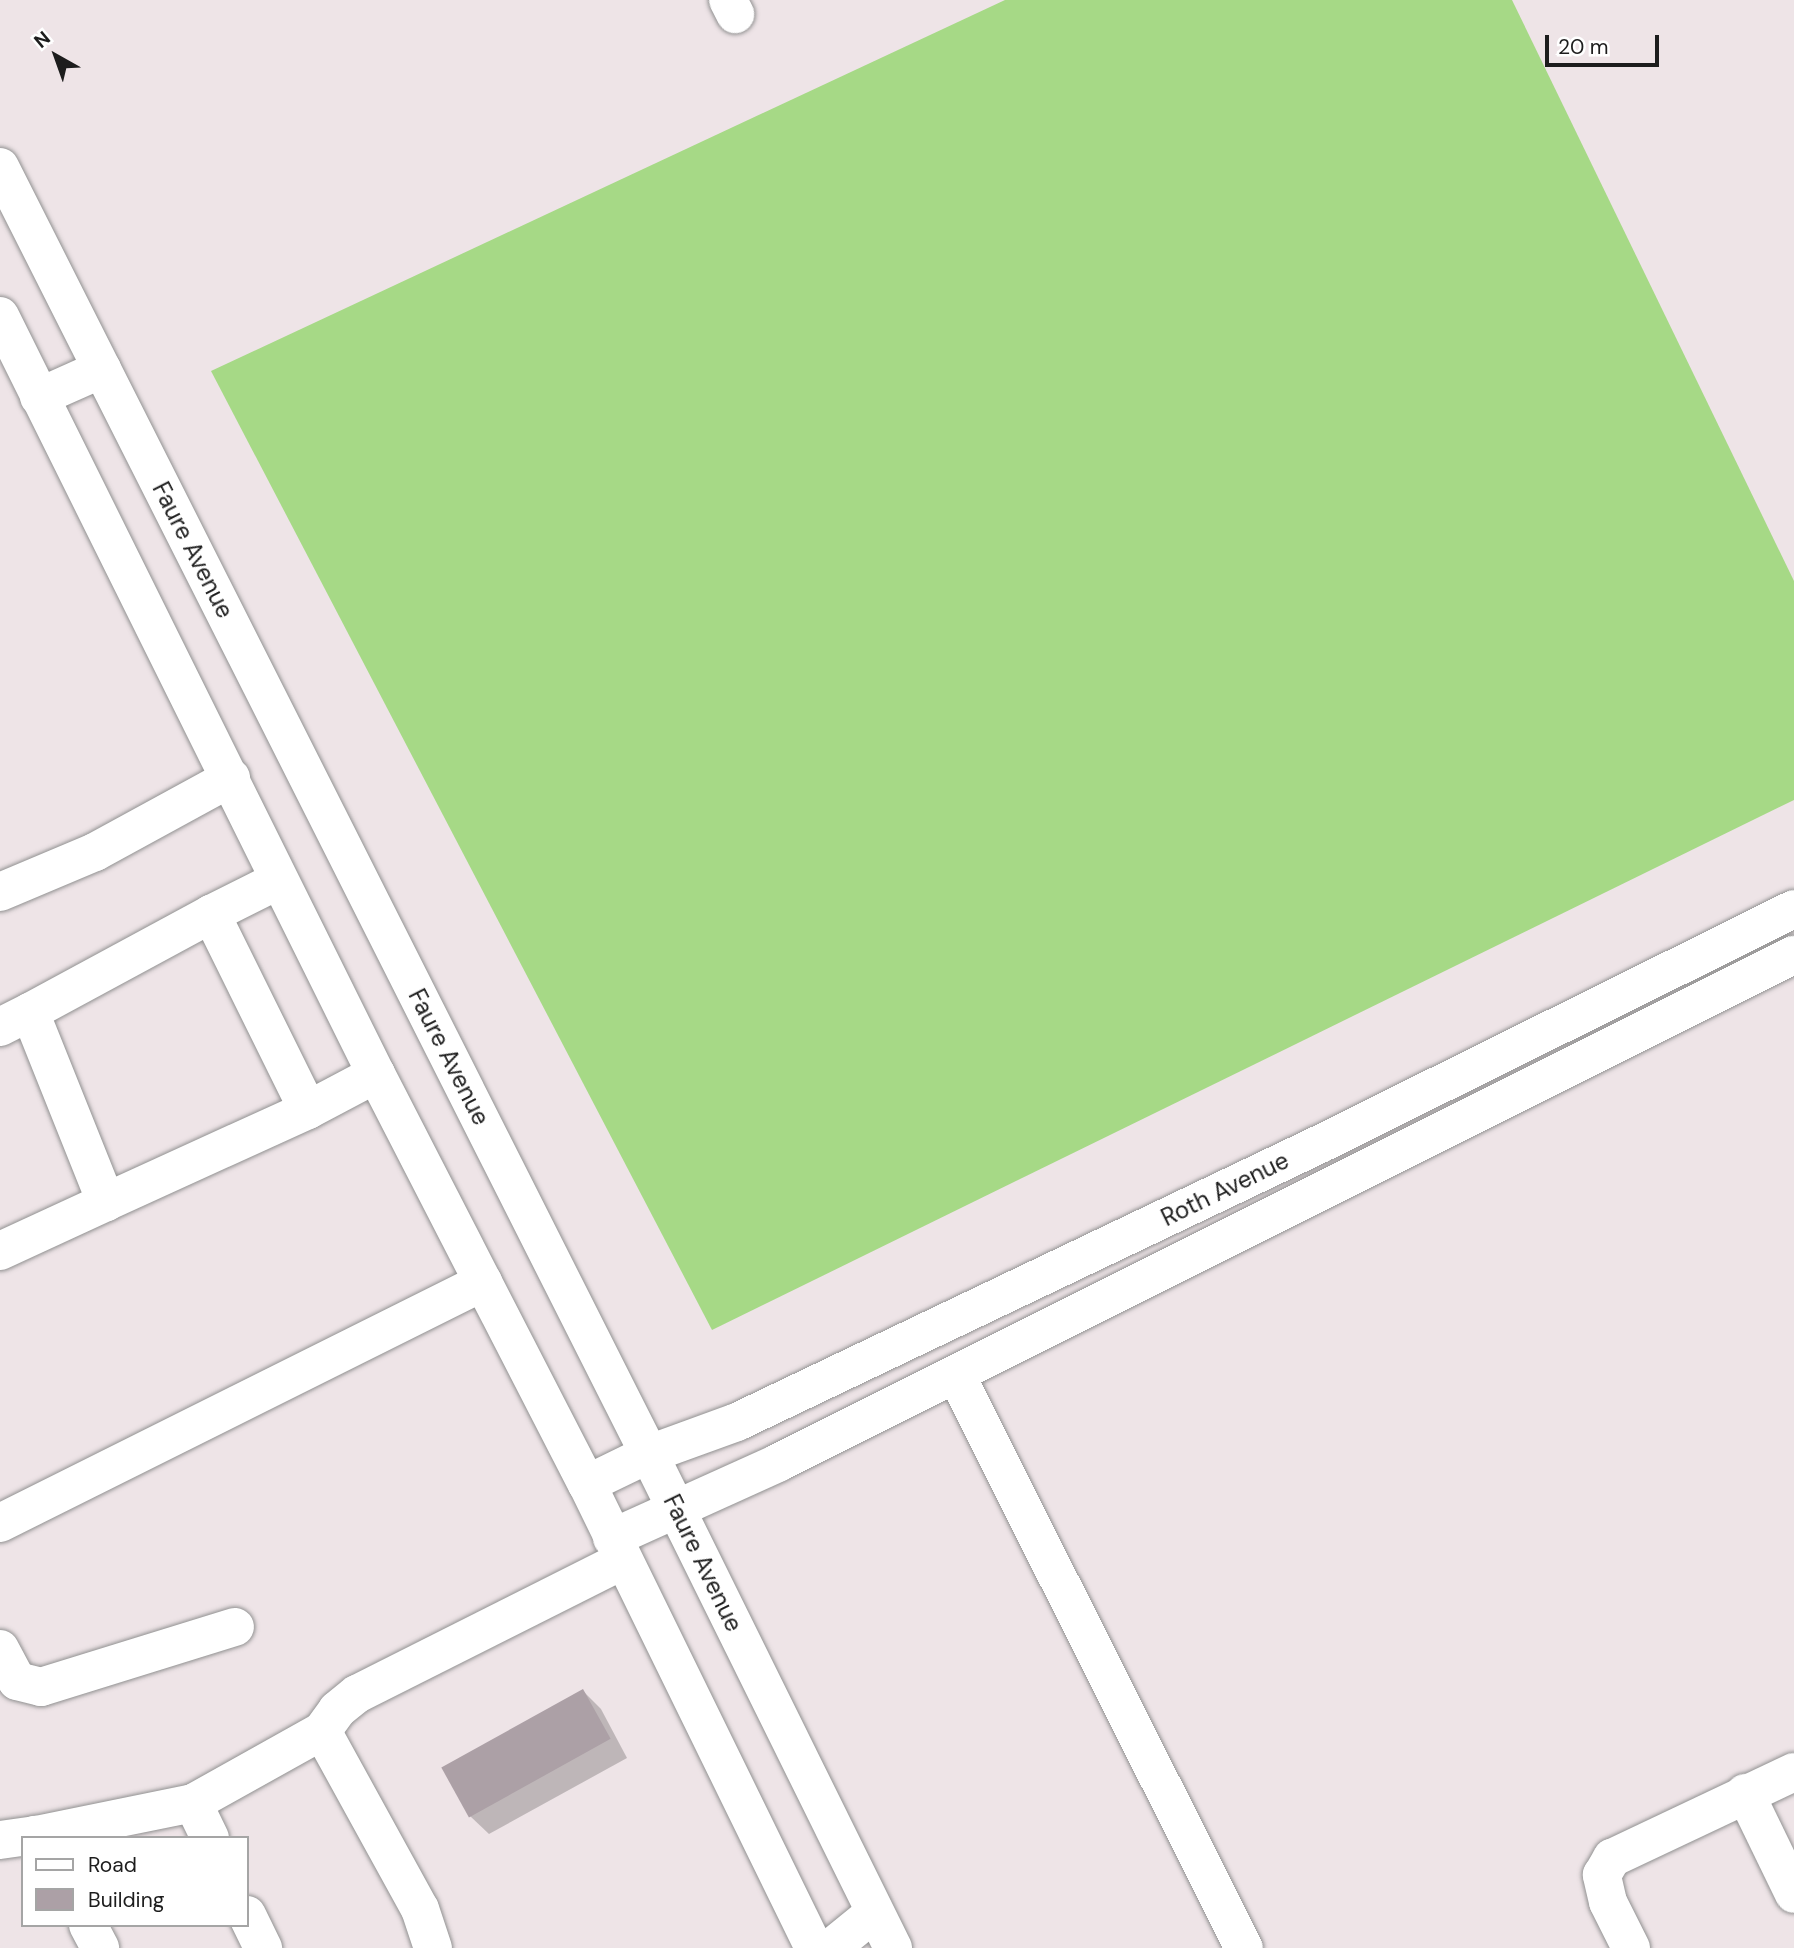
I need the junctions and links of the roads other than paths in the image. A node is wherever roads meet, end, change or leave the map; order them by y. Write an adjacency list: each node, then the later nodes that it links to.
1 (0, 167): 3 (street, Faure Avenue)
2 (0, 316): 4 (street)
3 (102, 369): 4 (street); 18 (street, Faure Avenue)
4 (40, 397): 5 (street)
5 (231, 778): 6 (street); 7 (street)
6 (279, 880): 9 (street); 12 (street)
7 (0, 892)
8 (1794, 909): 18 (street, Roth Avenue)
9 (211, 914): 11 (street); 13 (street)
10 (1794, 955): 17 (street, Roth Avenue)
11 (15, 1020): 14 (street)
12 (376, 1074): 13 (street); 16 (street)
13 (308, 1110): 14 (street)
14 (106, 1202): 15 (street)
15 (0, 1251)
16 (483, 1282): 19 (street); 21 (street)
17 (956, 1375): 20 (street, Roth Avenue); 41 (street)
18 (649, 1454): 19 (street, Roth Avenue); 20 (street, Faure Avenue)
19 (587, 1484): 22 (street)
20 (677, 1513): 22 (street, Roth Avenue); 32 (street, Faure Avenue)
21 (0, 1523)
22 (617, 1550): 25 (street, Roth Avenue); 38 (street)
23 (235, 1628): 24 (street)
24 (2, 1663)
25 (322, 1731): 28 (street); 37 (street)
26 (1794, 1772): 27 (street)
27 (1745, 1793): 31 (street); 42 (street)
28 (193, 1803): 29 (street); 30 (street)
29 (35, 1836)
30 (209, 1836)
31 (1794, 1894)
32 (874, 1913): 39 (street); 40 (street, Faure Avenue)
33 (248, 1917): 36 (street)
34 (89, 1927): 35 (street)
35 (100, 1948)
36 (263, 1948)
37 (433, 1948)
38 (814, 1948)
39 (831, 1948)
40 (892, 1948)
41 (1244, 1948)
42 (1632, 1948)

